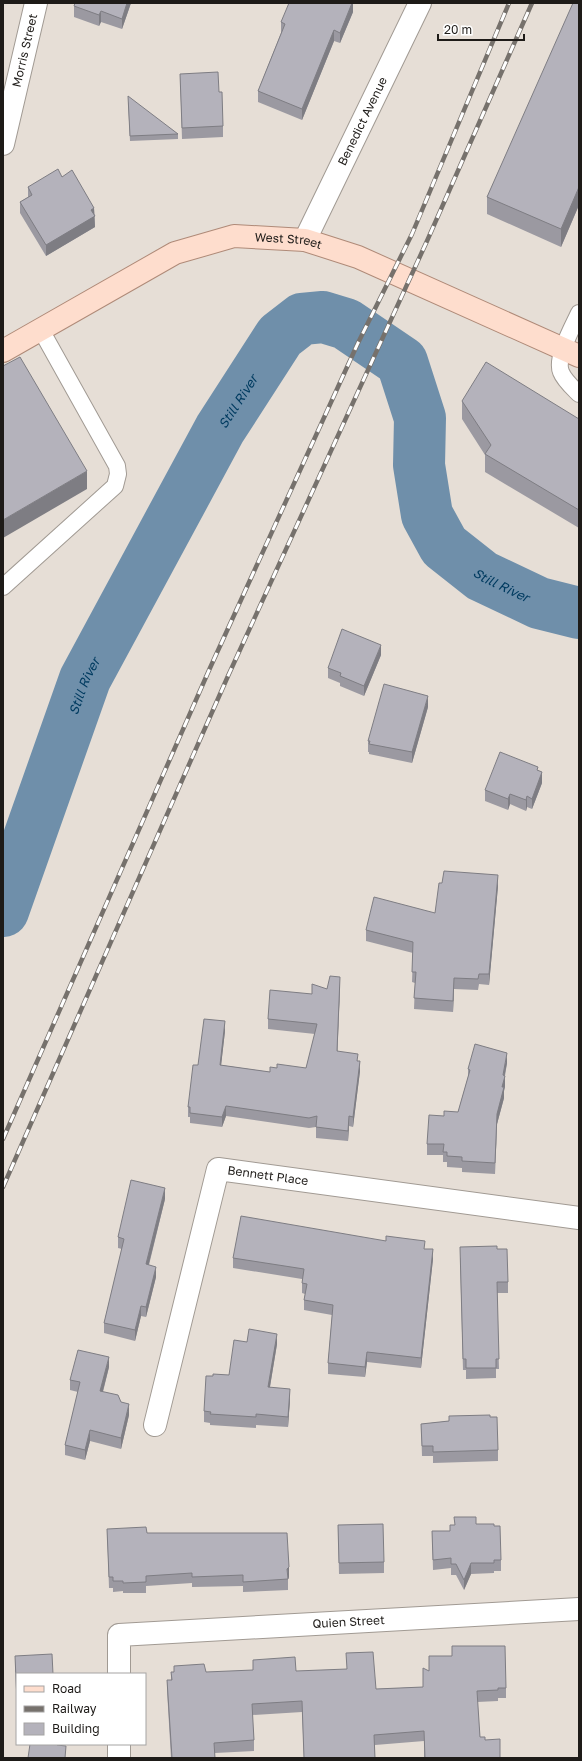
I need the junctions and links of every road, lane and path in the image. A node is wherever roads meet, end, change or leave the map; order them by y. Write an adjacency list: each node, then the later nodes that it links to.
1 (36, 3): 3 (street, Morris Street)
2 (420, 3): 4 (street, Benedict Avenue)
3 (3, 144)
4 (305, 240): 6 (main road, West Street); 8 (main road, West Street)
5 (579, 313): 8 (lane)
6 (41, 330): 7 (main road, West Street); 10 (lane)
7 (3, 351)
8 (571, 353): 9 (lane)
9 (579, 394)
10 (3, 587)
11 (579, 1218): 12 (street, Bennett Place)
12 (155, 1425)
13 (579, 1609): 14 (street, Quien Street)
14 (119, 1673)
15 (119, 1745): 16 (street)
16 (119, 1758)

